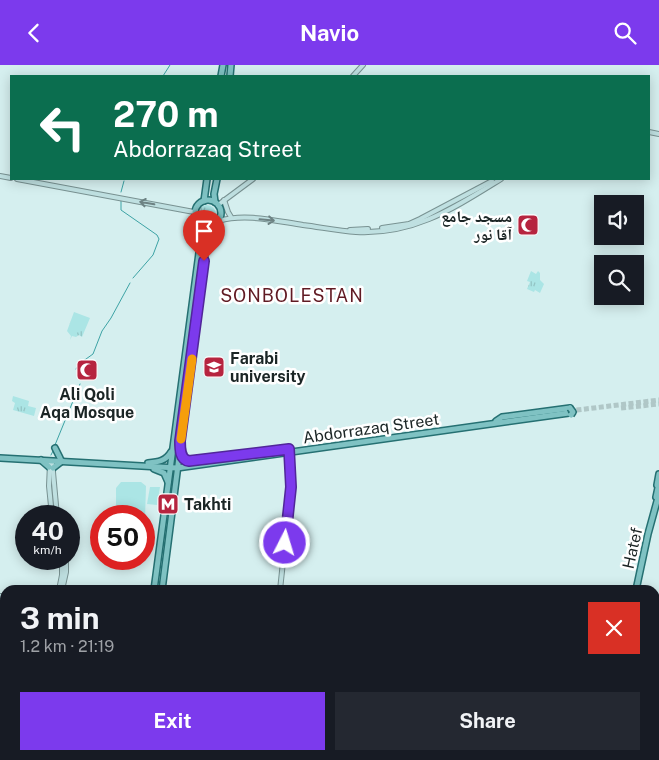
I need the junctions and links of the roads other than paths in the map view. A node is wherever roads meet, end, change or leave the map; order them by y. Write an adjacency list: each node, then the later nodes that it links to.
1 (363, 65): 2 (main road)
2 (354, 75)
3 (22, 180): 12 (main road, one-way to 3)
4 (207, 180): 10 (main road)
5 (217, 180): 11 (main road)
6 (252, 180): 9 (main road)
7 (494, 180): 17 (main road)
8 (499, 180): 17 (main road)
9 (224, 200): 11 (main road); 13 (main road)
10 (204, 201): 11 (main road); 12 (main road)
11 (217, 203): 14 (main road)
12 (194, 212): 15 (main road)
13 (231, 217): 14 (main road); 17 (main road, one-way to 17)
14 (219, 221): 16 (main road)
15 (201, 225): 16 (main road); 18 (main road)
16 (214, 225): 19 (main road)
17 (348, 231)
18 (196, 274): 19 (main road); 20 (main road)
19 (202, 275): 21 (main road)
20 (188, 329): 21 (main road); 22 (main road)
21 (196, 330): 23 (main road)
22 (179, 394): 23 (main road); 25 (main road)
23 (187, 395): 26 (main road)
24 (569, 412): 28 (main road, Abdorrazaq Street)
25 (176, 429): 34 (main road); 35 (main road)
26 (180, 447): 31 (main road); 35 (main road)
27 (55, 448): 33 (main road)
28 (289, 450): 31 (main road, Abdorrazaq Street); 36 (main road, Abdorrazaq Street); 58 (main road)
29 (0, 456): 30 (main road); 32 (main road)
30 (52, 459): 32 (main road); 33 (main road); 37 (main road)
31 (215, 459): 35 (main road, Abdorrazaq Street)
32 (40, 460): 37 (main road)
33 (61, 460): 34 (main road); 37 (main road)
34 (147, 465): 35 (main road); 41 (main road)
35 (174, 466): 36 (main road, Abdorrazaq Street); 39 (main road); 41 (main road)
36 (184, 467): 39 (main road)
37 (51, 468): 45 (main road)
38 (659, 474): 46 (main road)
39 (176, 481): 43 (main road)
40 (659, 483): 46 (main road)
41 (168, 485): 42 (main road)
42 (167, 493): 43 (main road); 50 (main road)
43 (174, 495): 51 (main road)
44 (659, 495): 49 (main road)
45 (52, 496): 47 (main road); 48 (main road)
46 (655, 503): 49 (main road)
47 (52, 505)
48 (54, 505)
49 (654, 512): 59 (main road, Hatef)
50 (160, 543): 51 (main road); 56 (main road)
51 (168, 544): 57 (main road)
52 (62, 570): 54 (main road)
53 (66, 570): 55 (main road)
54 (61, 585)
55 (62, 585)
56 (155, 585)
57 (163, 585)
58 (281, 585)
59 (637, 585)

